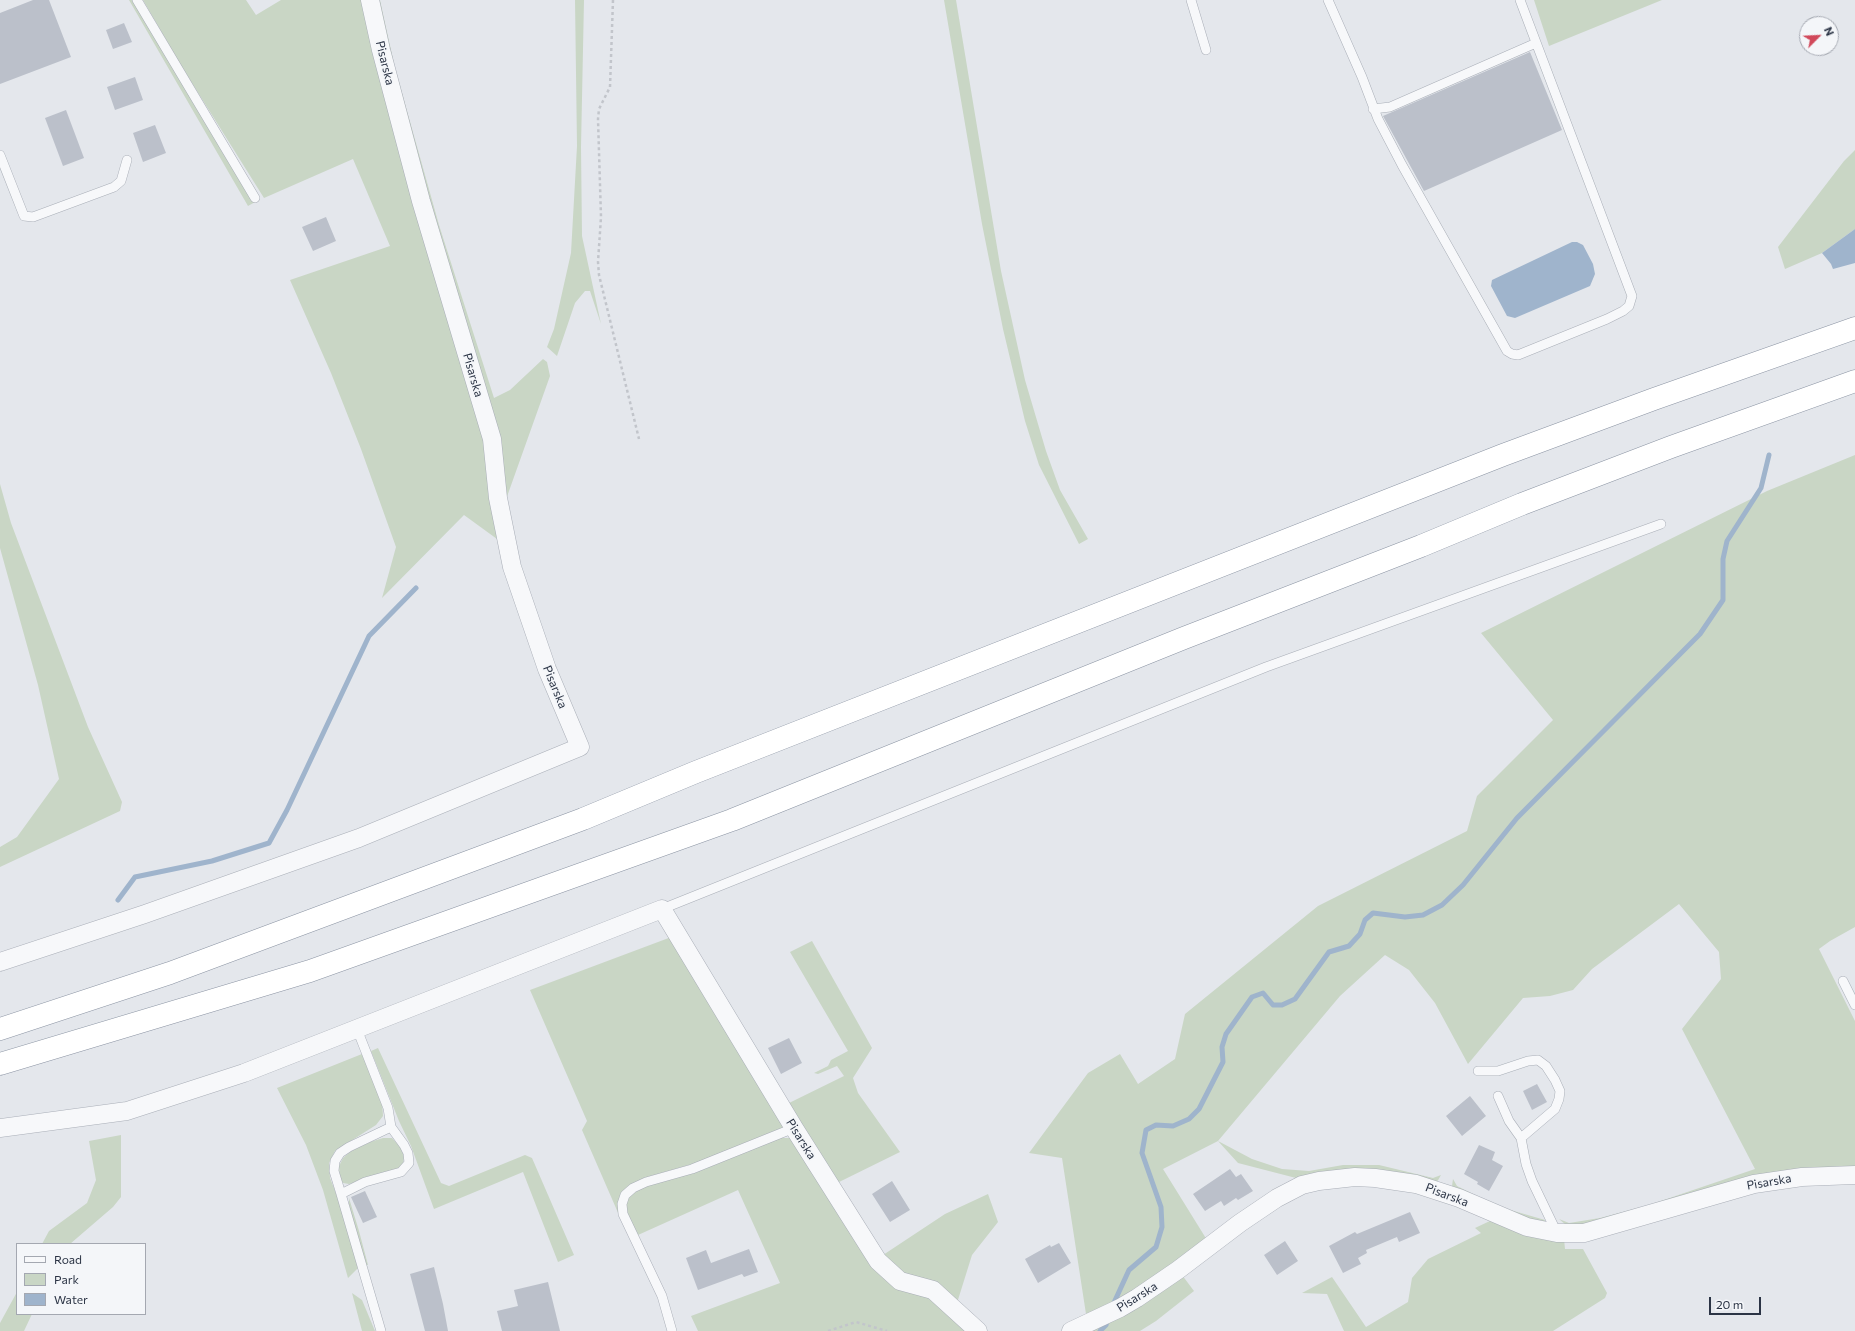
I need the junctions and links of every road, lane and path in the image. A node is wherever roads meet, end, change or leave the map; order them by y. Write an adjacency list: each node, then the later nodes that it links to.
1 (137, 0): 12 (lane)
2 (370, 0): 18 (street, Pisarska)
3 (613, 0): 15 (path)
4 (1191, 0): 8 (lane)
5 (1328, 0): 9 (lane)
6 (1520, 0): 7 (lane)
7 (1536, 43): 9 (lane); 9 (lane)
8 (1206, 50)
9 (1373, 109)
10 (0, 155): 11 (lane)
11 (127, 160)
12 (255, 198)
13 (1855, 328): 21 (highway)
14 (1855, 380): 23 (highway)
15 (639, 439)
16 (1661, 524): 17 (lane)
17 (662, 909): 22 (street); 28 (street, Pisarska)
18 (0, 962)
19 (1843, 981): 20 (lane)
20 (1855, 1005)
21 (0, 1029)
22 (357, 1029): 26 (lane); 27 (street)
23 (0, 1064)
24 (1478, 1071): 29 (lane)
25 (1498, 1096): 29 (lane)
26 (391, 1127): 31 (lane); 31 (lane)
27 (0, 1128)
28 (794, 1128): 34 (lane); 37 (street, Pisarska)
29 (1521, 1138): 32 (lane)
30 (1855, 1175): 32 (street, Pisarska)
31 (341, 1194): 33 (lane)
32 (1557, 1233): 38 (street, Pisarska)
33 (381, 1331)
34 (672, 1331)
35 (828, 1331): 36 (path)
36 (887, 1331)
37 (978, 1331)
38 (1071, 1331)

